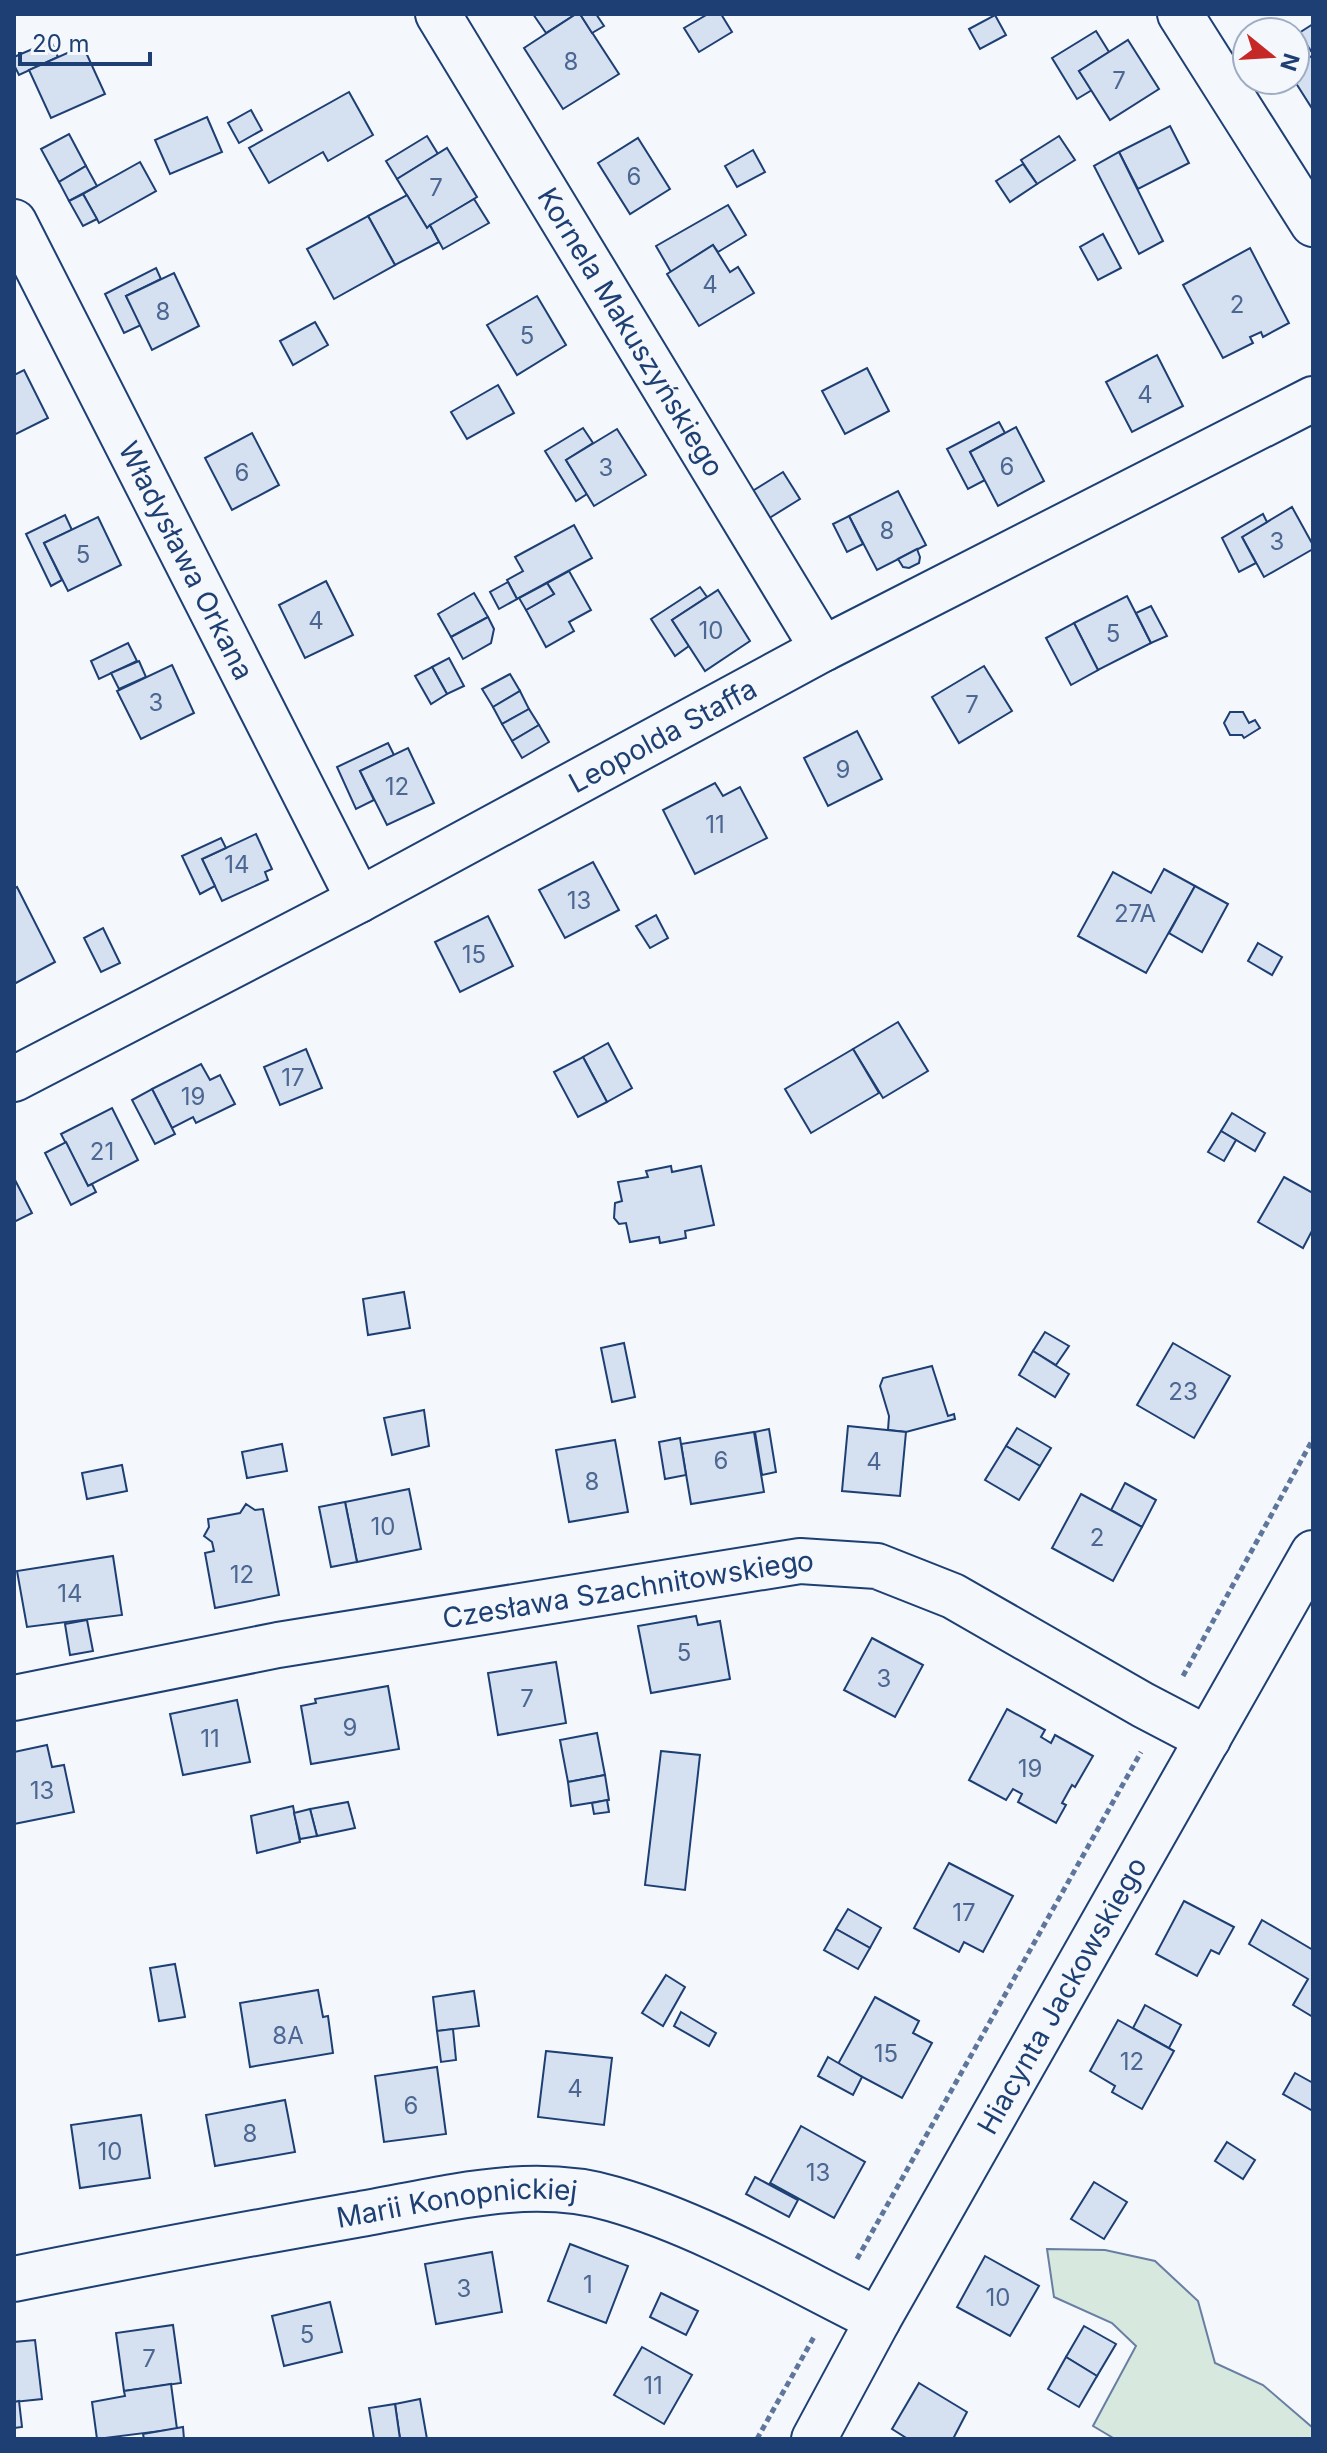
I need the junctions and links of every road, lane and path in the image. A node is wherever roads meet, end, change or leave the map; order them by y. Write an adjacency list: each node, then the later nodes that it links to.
1 (438, 14): 6 (street, Kornela Makuszyńskiego)
2 (1180, 14): 3 (street)
3 (1309, 209)
4 (14, 222): 7 (street, Władysława Orkana)
5 (1313, 399): 6 (street, Leopolda Staffa)
6 (823, 649): 7 (street, Leopolda Staffa)
7 (359, 900): 8 (street, Leopolda Staffa)
8 (15, 1078)
9 (1313, 1439): 13 (path)
10 (1313, 1553): 11 (street, Hiacynta Jackowskiego)
11 (1300, 1606): 14 (street, Hiacynta Jackowskiego)
12 (14, 1698): 13 (street, Czesława Szachnitowskiego)
13 (1162, 1715): 14 (street, Czesława Szachnitowskiego); 16 (path)
14 (1208, 1739): 17 (street, Hiacynta Jackowskiego)
15 (14, 2279): 16 (street, Marii Konopnickiej)
16 (835, 2299): 17 (street, Marii Konopnickiej); 18 (path)
17 (878, 2320): 19 (street, Hiacynta Jackowskiego)
18 (757, 2439)
19 (814, 2439)

